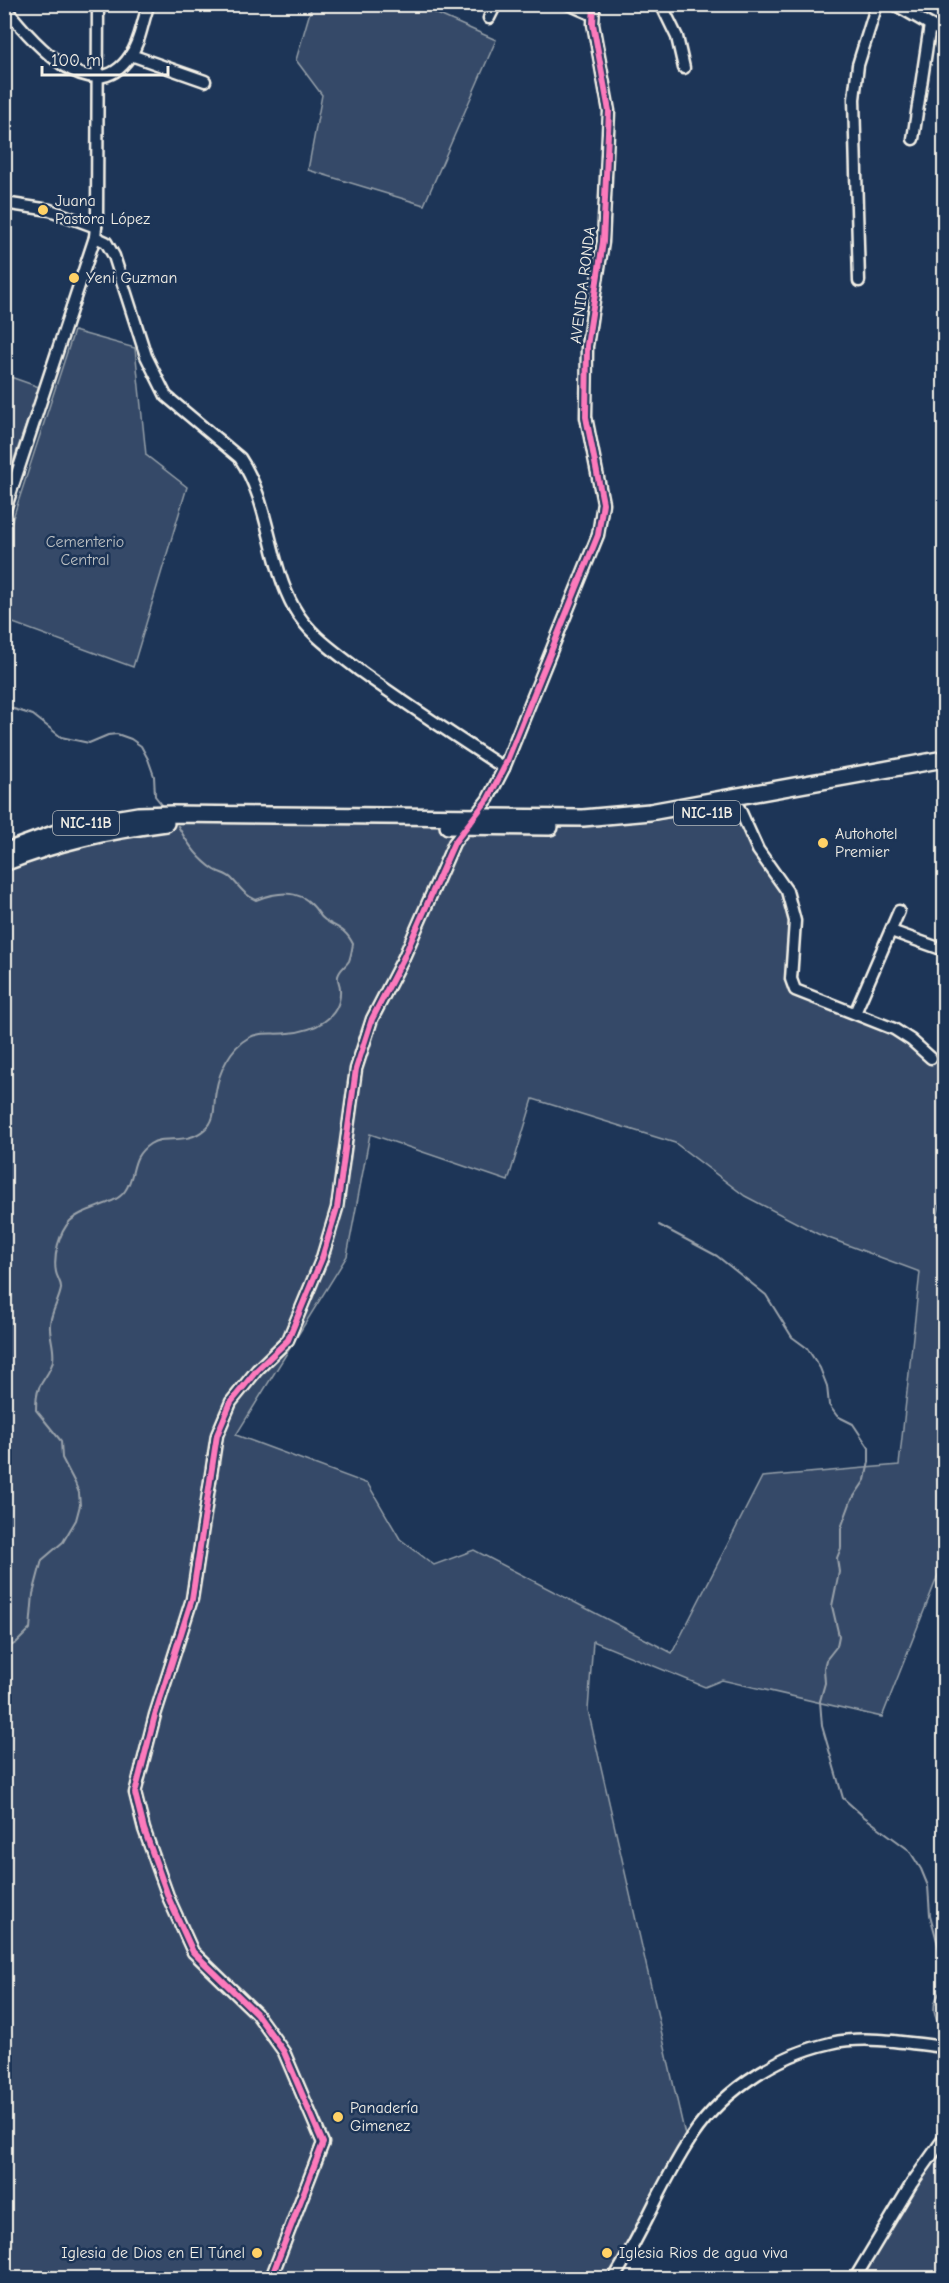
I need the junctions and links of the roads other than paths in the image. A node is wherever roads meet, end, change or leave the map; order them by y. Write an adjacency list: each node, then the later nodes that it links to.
1 (98, 4): 15 (street)
2 (149, 4): 13 (street)
3 (496, 4): 10 (street)
4 (568, 4): 9 (street)
5 (661, 4): 14 (street)
6 (877, 4): 20 (street)
7 (894, 4): 11 (street)
8 (4, 6): 15 (street)
9 (593, 10): 23 (street, AVENIDA RONDA)
10 (489, 18)
11 (930, 25): 12 (street); 17 (street)
12 (945, 33)
13 (131, 55): 15 (street); 16 (street)
14 (684, 68)
15 (98, 78): 19 (street)
16 (205, 81)
17 (913, 139)
18 (4, 203): 19 (street)
19 (96, 232): 21 (street); 23 (street)
20 (859, 281)
21 (4, 513)
22 (945, 759): 26 (highway, NIC-11B)
23 (504, 768): 26 (street, AVENIDA RONDA)
24 (945, 770): 25 (highway, NIC-11B)
25 (739, 808): 26 (highway, NIC-11B); 32 (street)
26 (471, 821): 27 (highway, NIC-11B); 28 (highway, NIC-11B); 36 (street, AVENIDA RONDA)
27 (4, 852)
28 (4, 863)
29 (899, 911): 30 (street)
30 (891, 931): 31 (street); 32 (street)
31 (945, 950)
32 (855, 1013): 33 (street)
33 (931, 1058)
34 (945, 2047): 37 (street)
35 (945, 2138): 38 (street)
36 (271, 2278)
37 (614, 2278)
38 (855, 2278)

